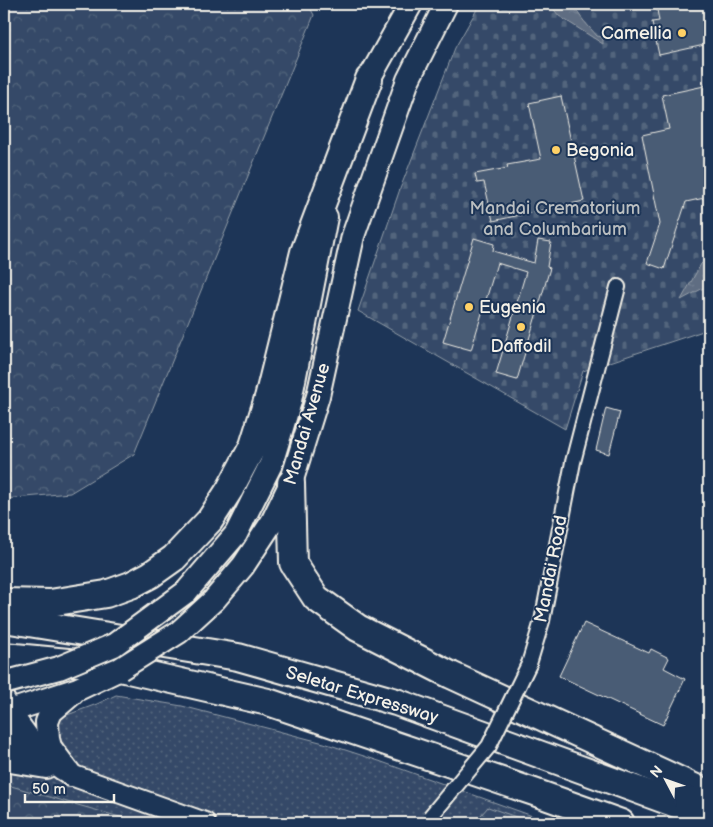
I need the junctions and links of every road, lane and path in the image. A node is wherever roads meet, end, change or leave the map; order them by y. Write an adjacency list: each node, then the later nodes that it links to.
1 (411, 4): 3 (main road, Mandai Avenue)
2 (446, 4): 5 (main road, Mandai Avenue)
3 (369, 79): 6 (highway); 10 (main road, Mandai Avenue, bridge)
4 (618, 287): 16 (street, Mandai Road, bridge)
5 (291, 483): 9 (main road, Mandai Avenue, bridge); 14 (highway)
6 (4, 602)
7 (4, 619): 15 (highway, Seletar Expressway)
8 (4, 656): 18 (highway, Seletar Expressway)
9 (78, 689): 10 (main road, Mandai Avenue); 13 (main road)
10 (6, 697): 13 (main road)
11 (4, 734): 13 (main road)
12 (4, 760): 13 (main road)
13 (59, 770): 17 (main road)
14 (709, 794)
15 (709, 816)
16 (428, 820)
17 (206, 823)
18 (621, 823)

